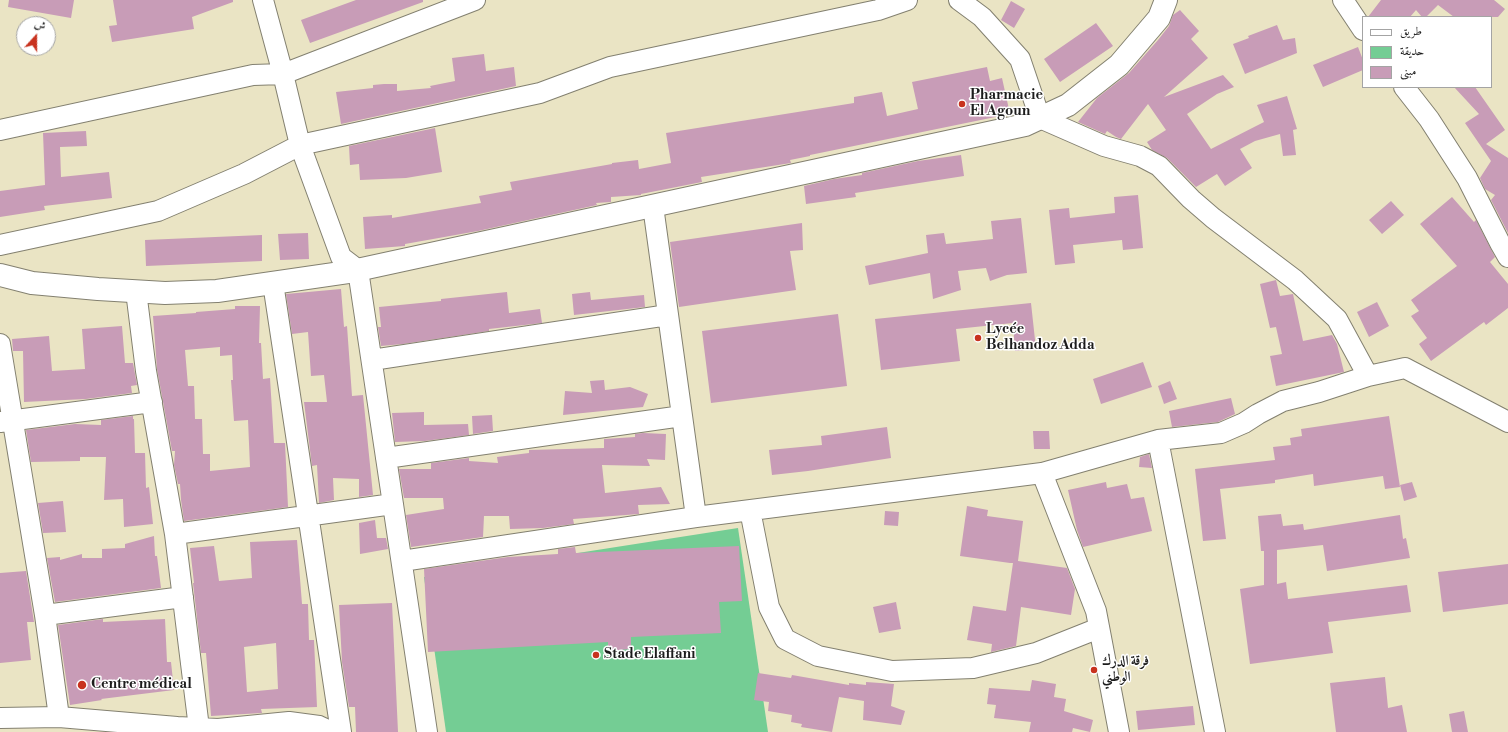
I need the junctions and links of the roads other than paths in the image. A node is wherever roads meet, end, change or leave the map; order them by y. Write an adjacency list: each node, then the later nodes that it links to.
1 (263, 0): 8 (street)
2 (475, 0): 8 (street)
3 (907, 0): 12 (street)
4 (959, 0): 10 (street)
5 (1166, 0): 10 (street)
6 (1343, 0): 7 (street)
7 (1362, 28)
8 (283, 74): 11 (street); 12 (street)
9 (1405, 88): 15 (street)
10 (1040, 118): 13 (street); 23 (street)
11 (0, 130)
12 (300, 146): 14 (street); 16 (street)
13 (653, 206): 16 (street); 20 (street)
14 (0, 244)
15 (1508, 256)
16 (358, 270): 18 (street); 22 (street)
17 (0, 275): 19 (street)
18 (273, 283): 19 (street); 33 (street)
19 (136, 291): 24 (street)
20 (668, 315): 22 (street); 25 (street)
21 (0, 344): 26 (street)
22 (372, 360): 29 (street)
23 (1368, 376): 27 (street); 28 (street)
24 (152, 402): 26 (street); 35 (street)
25 (682, 416): 29 (street); 34 (street)
26 (6, 421): 38 (street)
27 (1508, 422)
28 (1158, 440): 30 (street); 48 (street)
29 (386, 458): 31 (street)
30 (1042, 473): 32 (street); 39 (street)
31 (393, 504): 33 (street); 36 (street)
32 (750, 510): 34 (street); 39 (street)
33 (308, 516): 35 (street); 45 (street)
34 (696, 517): 36 (street)
35 (175, 534): 37 (street)
36 (402, 561): 46 (street)
37 (183, 597): 38 (street); 42 (street)
38 (45, 615): 40 (street)
39 (1099, 628): 47 (street)
40 (58, 717): 41 (street); 43 (street)
41 (0, 718)
42 (199, 728): 43 (street); 44 (street)
43 (177, 730)
44 (332, 732)
45 (341, 732)
46 (427, 732)
47 (1119, 732)
48 (1215, 732)

